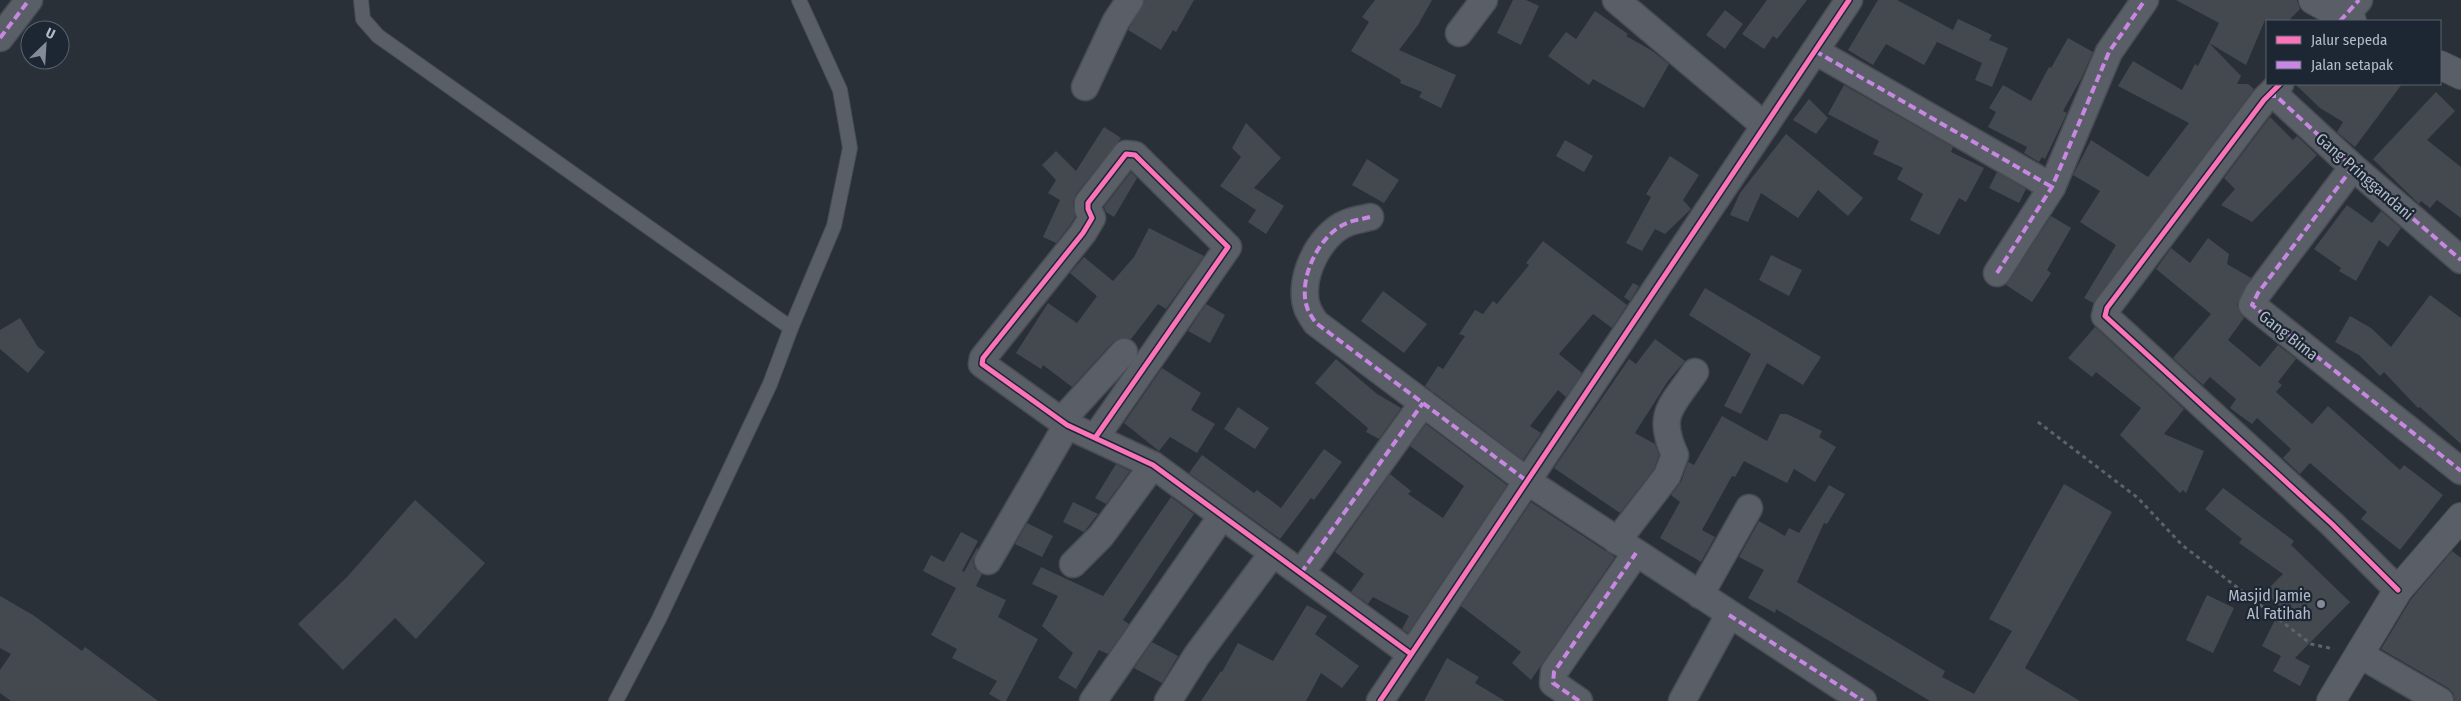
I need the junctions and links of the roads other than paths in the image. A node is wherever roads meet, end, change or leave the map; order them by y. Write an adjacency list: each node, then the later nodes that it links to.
1 (29, 0): 12 (street)
2 (361, 0): 24 (lane)
3 (799, 0): 24 (lane)
4 (1130, 0): 16 (street)
5 (1484, 0): 11 (street)
6 (1616, 0): 18 (street)
7 (1849, 0): 13 (street)
8 (2144, 0): 20 (street)
9 (2312, 0): 10 (street)
10 (2349, 15)
11 (1459, 33)
12 (0, 38)
13 (1816, 51): 18 (street); 20 (street)
14 (2441, 65): 15 (street)
15 (2461, 75)
16 (1085, 87)
17 (2274, 90): 19 (street, Gang Pringgandani); 41 (street)
18 (1765, 126): 32 (street)
19 (2353, 167): 22 (street, Gang Pringgandani); 31 (street, Gang Bima)
20 (2052, 187): 23 (street)
21 (1370, 217): 27 (street)
22 (2461, 260)
23 (1997, 273)
24 (791, 328): 46 (lane)
25 (1124, 352): 28 (street)
26 (1695, 372): 36 (street)
27 (1423, 403): 32 (street); 40 (street)
28 (1064, 423): 29 (street); 29 (street); 38 (street)
29 (1095, 438): 30 (street)
30 (1154, 465): 34 (street); 39 (street)
31 (2461, 471)
32 (1527, 481): 36 (street); 44 (street)
33 (1749, 508): 42 (street)
34 (1222, 516): 37 (street); 47 (street)
35 (2461, 517): 41 (street)
36 (1627, 547): 42 (street); 50 (street)
37 (1273, 553): 40 (street); 48 (street)
38 (988, 561)
39 (1073, 564)
40 (1301, 573): 44 (street)
41 (2398, 590): 45 (street)
42 (1700, 595): 43 (street)
43 (1729, 615): 51 (street); 52 (street)
44 (1411, 654): 49 (street)
45 (2359, 654): 53 (street); 54 (street)
46 (616, 701)
47 (1093, 701)
48 (1168, 701)
49 (1380, 701)
50 (1579, 701)
51 (1682, 701)
52 (1863, 701)
53 (2331, 701)
54 (2440, 701)

